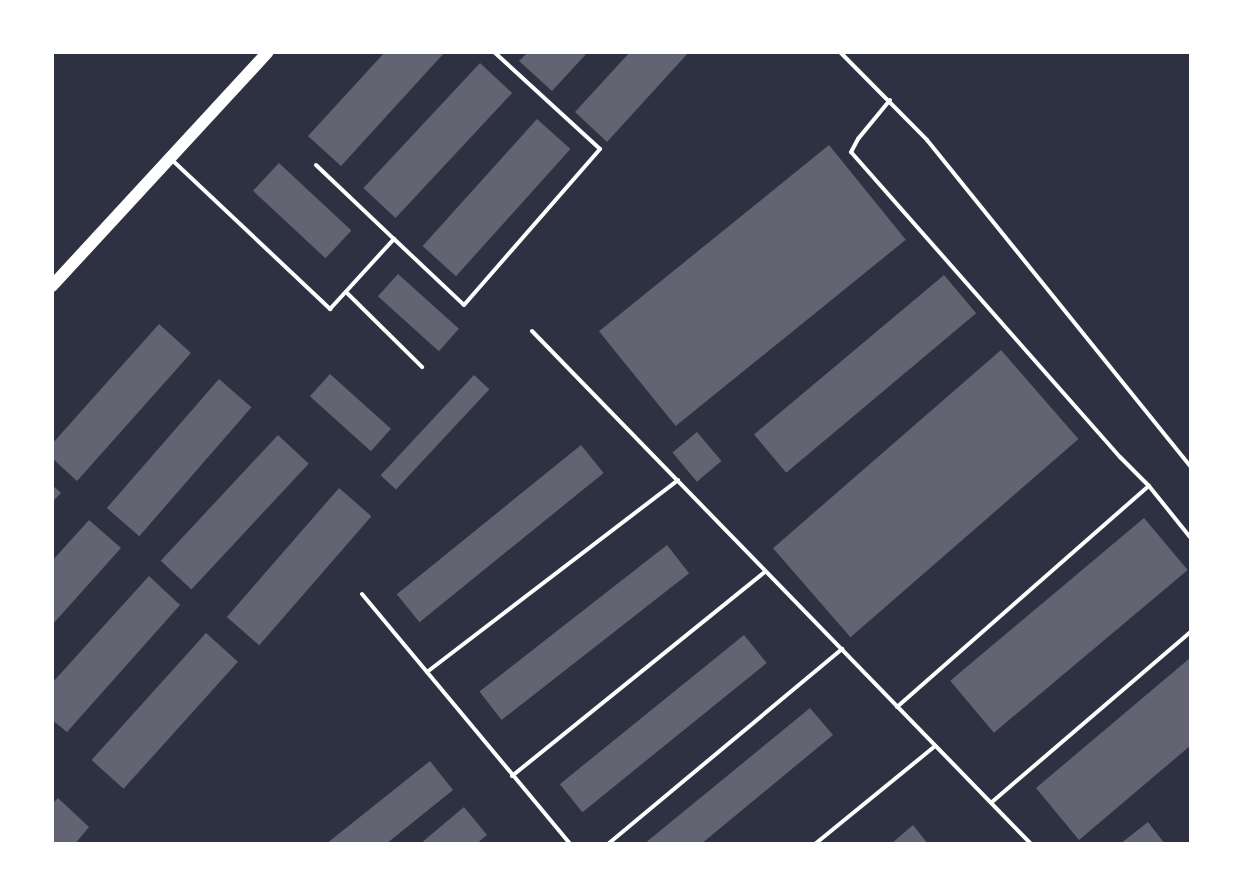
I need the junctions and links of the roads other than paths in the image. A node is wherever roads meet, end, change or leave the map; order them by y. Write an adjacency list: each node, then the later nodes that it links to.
1 (268, 52): 5 (main road)
2 (494, 52): 7 (lane)
3 (840, 52): 4 (lane)
4 (890, 100): 12 (lane); 14 (lane)
5 (171, 159): 8 (main road); 9 (lane)
6 (316, 165): 7 (lane)
7 (394, 239): 9 (lane)
8 (52, 286)
9 (346, 292): 11 (lane)
10 (532, 331): 13 (lane)
11 (422, 367)
12 (1190, 466)
13 (678, 480): 16 (lane); 20 (lane)
14 (1149, 486): 15 (lane); 21 (lane)
15 (1190, 537)
16 (765, 572): 19 (lane); 23 (lane)
17 (362, 594): 20 (lane)
18 (1190, 632): 24 (lane)
19 (842, 649): 21 (lane); 26 (lane)
20 (427, 672): 23 (lane)
21 (897, 707): 22 (lane)
22 (935, 746): 24 (lane); 27 (lane)
23 (512, 776): 25 (lane)
24 (992, 802): 28 (lane)
25 (570, 844)
26 (608, 844)
27 (816, 844)
28 (1031, 844)

